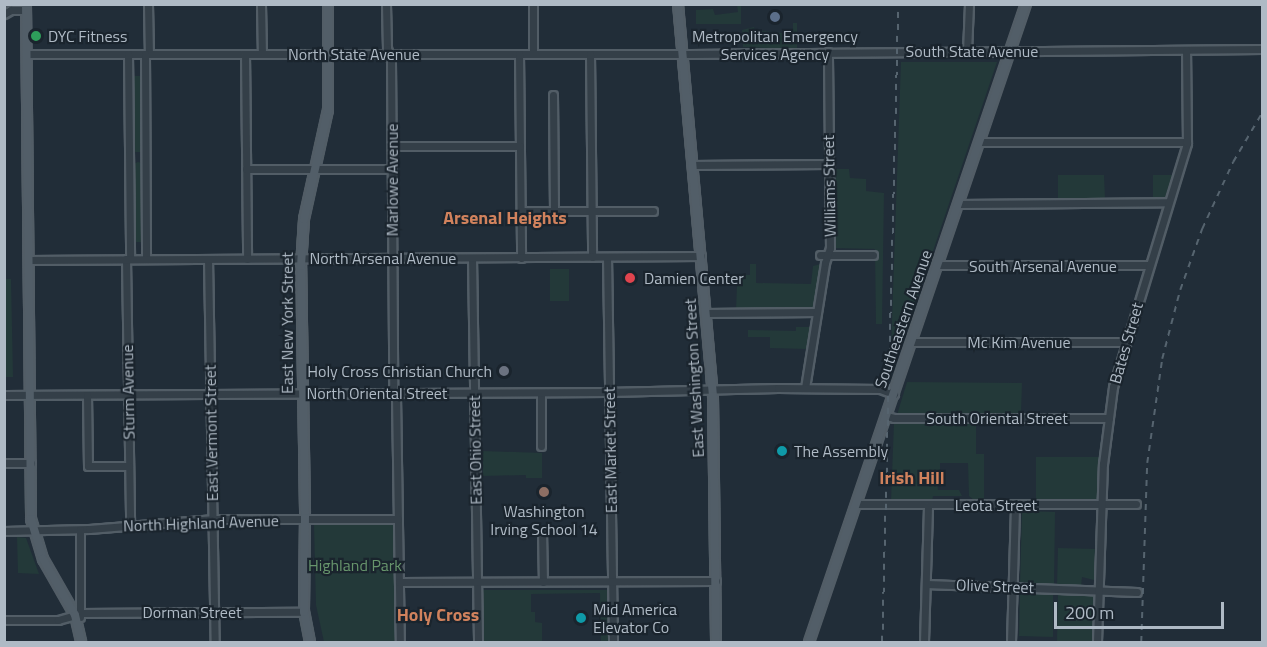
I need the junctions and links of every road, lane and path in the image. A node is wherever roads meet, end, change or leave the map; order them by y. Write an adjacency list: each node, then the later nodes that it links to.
1 (148, 4): 19 (street)
2 (261, 4): 21 (street)
3 (328, 4): 22 (main road, East New York Street)
4 (386, 4): 23 (street, Marlowe Avenue)
5 (533, 4): 25 (street)
6 (678, 4): 16 (main road, East Washington Street)
7 (969, 4): 15 (street)
8 (1026, 4): 13 (main road, Southeastern Avenue)
9 (26, 7): 10 (street); 17 (main road)
10 (8, 10)
11 (1263, 49): 12 (street, South State Avenue)
12 (1186, 50): 13 (street, South State Avenue); 29 (street, Bates Street)
13 (1010, 51): 15 (street, South State Avenue); 28 (main road, Southeastern Avenue)
14 (828, 52): 15 (street, South State Avenue); 16 (street, South State Avenue); 32 (street, Williams Street)
15 (967, 52)
16 (682, 53): 26 (street, North State Avenue); 33 (main road, East Washington Street)
17 (27, 54): 18 (street, North State Avenue); 54 (main road)
18 (128, 54): 19 (street, North State Avenue); 55 (street, Sturm Avenue)
19 (147, 54): 20 (street, North State Avenue); 56 (street)
20 (245, 54): 21 (street, North State Avenue); 34 (street)
21 (262, 54): 22 (street, North State Avenue)
22 (329, 54): 23 (street, North State Avenue); 35 (main road, East New York Street)
23 (389, 54): 24 (street, North State Avenue); 30 (street, Marlowe Avenue)
24 (519, 54): 25 (street, North State Avenue); 31 (street)
25 (533, 54): 26 (street, North State Avenue)
26 (590, 54): 41 (street)
27 (553, 95): 40 (street)
28 (979, 142): 29 (street); 38 (main road, Southeastern Avenue)
29 (1187, 142): 37 (street, Bates Street)
30 (392, 146): 31 (street); 36 (street, Marlowe Avenue)
31 (520, 146): 39 (street)
32 (829, 164): 33 (street); 43 (street, Williams Street)
33 (692, 165): 45 (main road, East Washington Street)
34 (246, 169): 35 (street); 52 (street)
35 (315, 169): 36 (street); 53 (main road, East New York Street)
36 (392, 169): 48 (street, Marlowe Avenue)
37 (1168, 202): 38 (street); 57 (street, Bates Street)
38 (958, 204): 58 (main road, Southeastern Avenue)
39 (521, 211): 40 (street); 50 (street)
40 (554, 211): 41 (street)
41 (591, 211): 42 (street); 46 (street)
42 (653, 211)
43 (824, 255): 44 (street); 59 (street, Williams Street)
44 (873, 255)
45 (700, 256): 47 (street, North Arsenal Avenue); 60 (main road, East Washington Street)
46 (592, 257): 47 (street, North Arsenal Avenue); 50 (street, North Arsenal Avenue)
47 (607, 257): 65 (street, East Market Street)
48 (392, 258): 49 (street, North Arsenal Avenue); 53 (street, North Arsenal Avenue); 66 (street, Marlowe Avenue)
49 (472, 258): 50 (street, North Arsenal Avenue); 67 (street, East Ohio Street)
50 (521, 258)
51 (208, 259): 52 (street, North Arsenal Avenue); 56 (street, North Arsenal Avenue); 70 (street, East Vermont Street)
52 (247, 259): 53 (street, North Arsenal Avenue)
53 (301, 259): 71 (main road, East New York Street)
54 (28, 260): 55 (street, North Arsenal Avenue); 69 (main road)
55 (128, 260): 56 (street, North Arsenal Avenue); 75 (street, Sturm Avenue)
56 (146, 260)
57 (1149, 265): 58 (street, South Arsenal Avenue); 62 (street, Bates Street)
58 (937, 266): 61 (main road, Southeastern Avenue)
59 (817, 312): 60 (street); 63 (street, Williams Street)
60 (706, 313): 64 (main road, East Washington Street)
61 (911, 342): 62 (street, Mc Kim Avenue); 72 (main road, Southeastern Avenue)
62 (1126, 342): 77 (street, Bates Street)
63 (805, 388): 64 (street); 72 (street)
64 (713, 390): 65 (street, North Oriental Street); 96 (main road, East Washington Street)
65 (609, 392): 68 (street, North Oriental Street); 95 (street, East Market Street)
66 (395, 393): 67 (street, North Oriental Street); 71 (street, North Oriental Street); 89 (street, Marlowe Avenue)
67 (474, 393): 68 (street, North Oriental Street); 98 (street, East Ohio Street)
68 (541, 393): 78 (street)
69 (30, 394): 73 (street, North Oriental Street); 74 (street, North Oriental Street); 80 (main road)
70 (210, 394): 71 (street, North Oriental Street); 75 (street, North Oriental Street); 87 (street, East Vermont Street)
71 (303, 394): 88 (main road, East New York Street)
72 (894, 394): 76 (main road, Southeastern Avenue)
73 (4, 395)
74 (87, 395): 75 (street, North Oriental Street); 81 (street)
75 (128, 395): 81 (street, Sturm Avenue)
76 (886, 416): 77 (street, South Oriental Street); 82 (main road, Southeastern Avenue)
77 (1109, 418): 86 (street, Bates Street)
78 (542, 446)
79 (4, 463): 80 (street)
80 (31, 463): 91 (main road)
81 (129, 466): 90 (street, Sturm Avenue)
82 (856, 504): 84 (street, Leota Street); 117 (main road, Southeastern Avenue)
83 (1136, 504): 86 (street, Leota Street)
84 (928, 505): 85 (street, Leota Street); 100 (street)
85 (1015, 505): 86 (street, Leota Street); 101 (street)
86 (1102, 505): 102 (street, Bates Street)
87 (212, 519): 88 (street, North Highland Avenue); 90 (street, North Highland Avenue); 106 (street, East Vermont Street)
88 (305, 519): 89 (street, North Highland Avenue); 107 (main road, East New York Street)
89 (398, 519): 97 (street, Marlowe Avenue)
90 (130, 525): 92 (street, North Highland Avenue)
91 (33, 530): 92 (street, North Highland Avenue); 93 (street, North Highland Avenue); 105 (main road)
92 (80, 530): 104 (street)
93 (4, 531)
94 (542, 531): 99 (street)
95 (612, 581): 96 (street); 99 (street); 115 (street, East Market Street)
96 (716, 581): 116 (main road, East Washington Street)
97 (399, 582): 98 (street); 113 (street, Marlowe Avenue)
98 (477, 582): 99 (street); 114 (street, East Ohio Street)
99 (543, 582)
100 (926, 584): 101 (street, Olive Street); 118 (street)
101 (1012, 587): 102 (street, Olive Street); 119 (street)
102 (1099, 590): 103 (street, Olive Street); 120 (street, Bates Street)
103 (1137, 592)
104 (81, 596): 105 (street); 108 (street)
105 (69, 602): 108 (main road)
106 (215, 612): 107 (street, Dorman Street); 108 (street, Dorman Street); 111 (street, East Vermont Street)
107 (304, 612): 112 (main road, East New York Street)
108 (78, 617): 109 (street, Dorman Street); 110 (main road)
109 (4, 620)
110 (81, 642)
111 (215, 642)
112 (310, 642)
113 (400, 642)
114 (478, 642)
115 (613, 642)
116 (716, 642)
117 (809, 642)
118 (924, 642)
119 (1011, 642)
120 (1097, 642)

